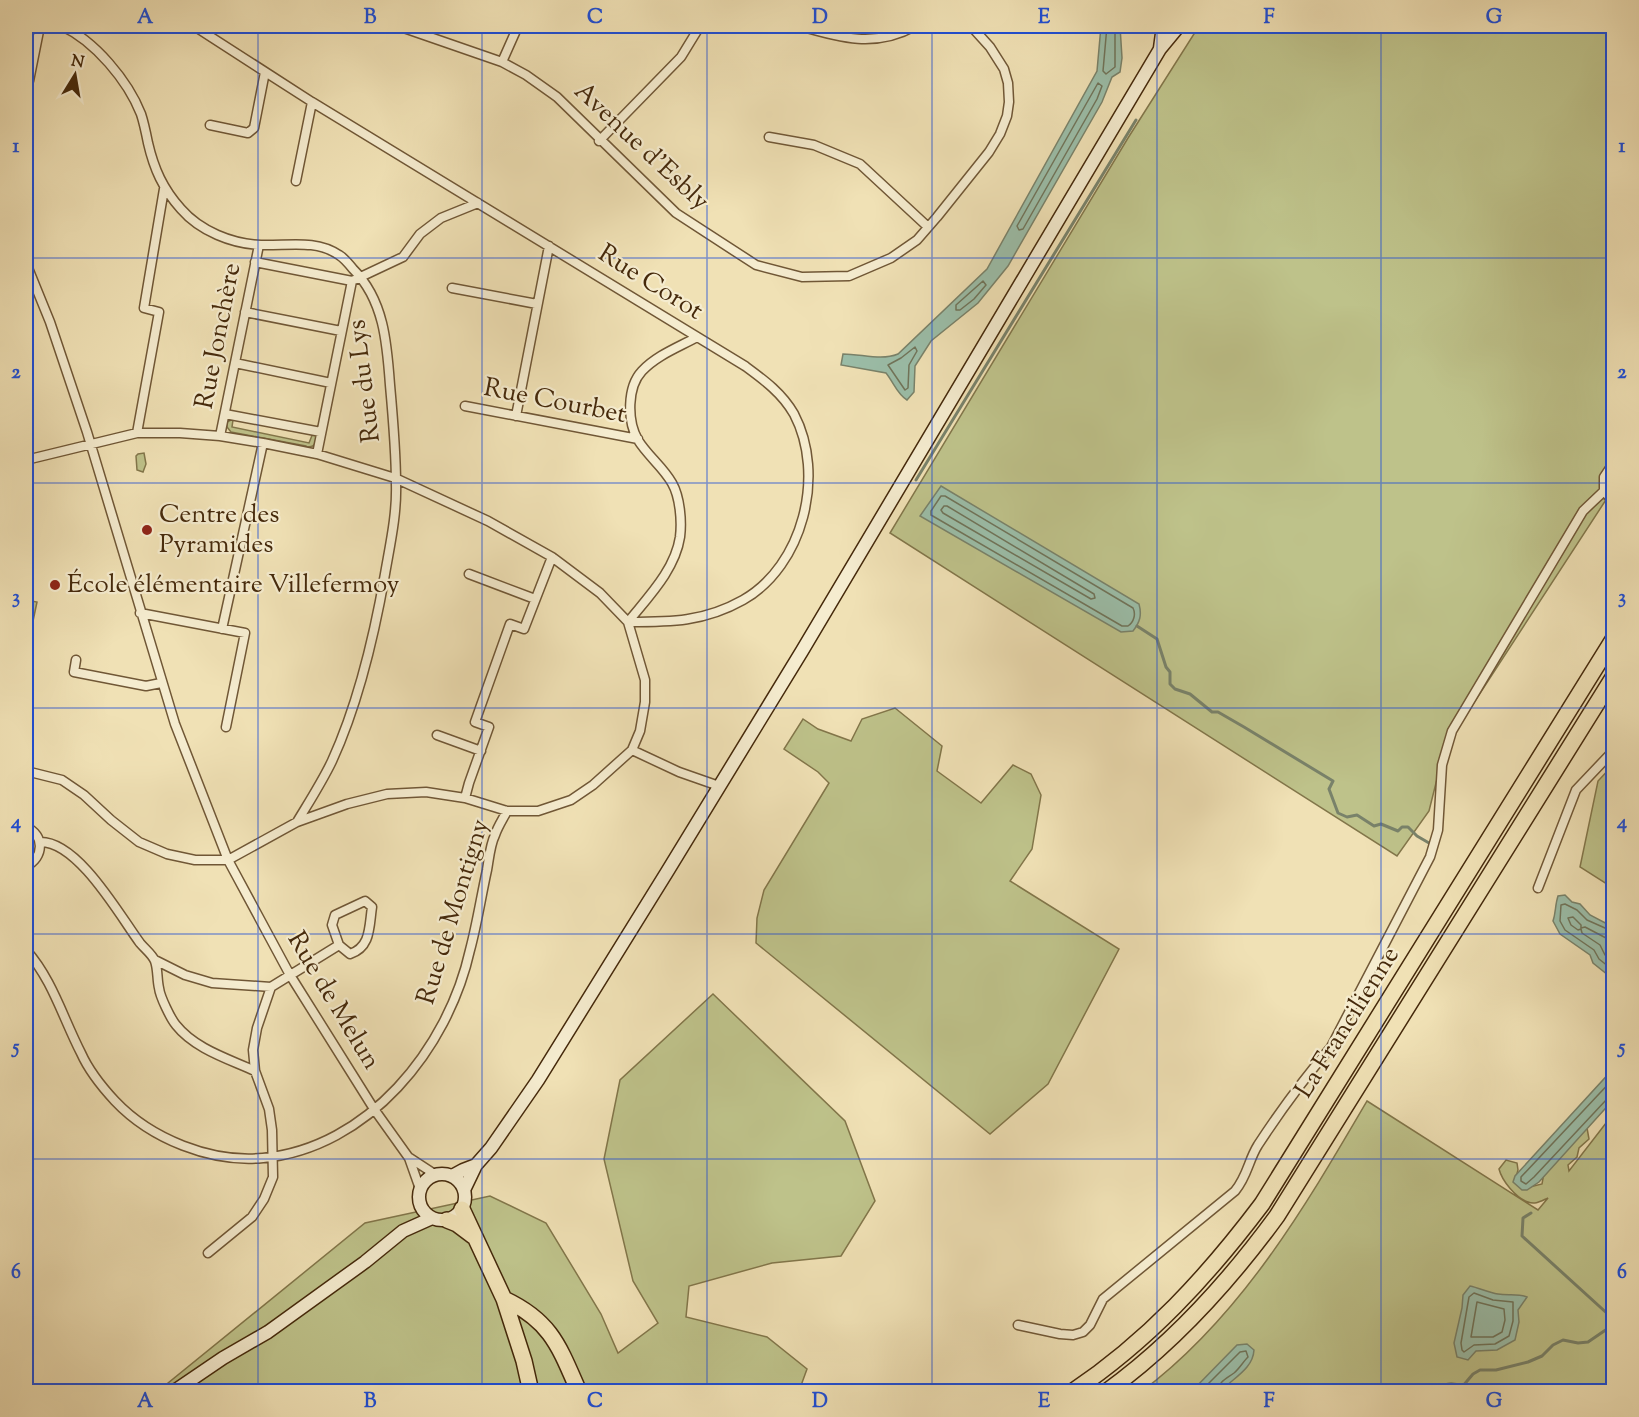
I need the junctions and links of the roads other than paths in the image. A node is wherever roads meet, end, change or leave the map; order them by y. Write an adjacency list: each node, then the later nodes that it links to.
1 (40, 26): 15 (street)
2 (63, 26): 21 (street, Rue du Lys)
3 (194, 26): 14 (street, Rue Corot)
4 (398, 26): 13 (street, Avenue d'Esbly)
5 (518, 26): 13 (street)
6 (700, 26): 19 (street)
7 (800, 26): 8 (street)
8 (915, 26)
9 (971, 26): 23 (street, Avenue d'Esbly)
10 (1163, 26): 12 (street)
11 (1179, 26): 12 (street)
12 (1160, 49): 69 (street)
13 (502, 62): 19 (street, Avenue d'Esbly)
14 (265, 72): 16 (street, Rue Corot); 17 (street)
15 (29, 81)
16 (312, 102): 20 (street); 22 (street, Rue Corot)
17 (210, 125)
18 (769, 137): 23 (street)
19 (599, 141): 23 (street, Avenue d'Esbly)
20 (296, 181)
21 (164, 189): 24 (street, Rue du Lys); 41 (street)
22 (478, 203): 25 (street, Rue Corot); 28 (street)
23 (928, 227)
24 (259, 245): 26 (street, Rue Jonchère); 28 (street, Rue du Lys)
25 (549, 246): 31 (street); 34 (street, Rue Corot)
26 (255, 262): 29 (street); 32 (street, Rue Jonchère)
27 (26, 263): 44 (street, Rue de Melun)
28 (361, 277): 29 (street); 50 (street, Rue du Lys)
29 (351, 281): 33 (street)
30 (452, 288): 31 (street)
31 (537, 304): 39 (street)
32 (245, 312): 33 (street); 35 (street, Rue Jonchère)
33 (341, 331): 36 (street)
34 (698, 338): 43 (street); 57 (street, Rue Corot)
35 (235, 363): 36 (street); 38 (street, Rue Jonchère)
36 (331, 383): 40 (street)
37 (465, 406): 39 (street, Rue Courbet)
38 (225, 414): 40 (street); 42 (street, Rue Jonchère)
39 (516, 416): 43 (street, Rue Courbet)
40 (321, 432): 47 (street)
41 (137, 433): 42 (street); 44 (street)
42 (220, 436): 45 (street)
43 (638, 439): 57 (street)
44 (91, 443): 48 (street); 56 (street, Rue de Melun)
45 (263, 443): 47 (street); 58 (street)
46 (26, 449): 48 (street)
47 (317, 454): 50 (street)
48 (27, 459)
49 (1614, 462): 51 (street)
50 (395, 478): 53 (street); 72 (street, Rue du Lys)
51 (1604, 491): 52 (street); 99 (street)
52 (1614, 503)
53 (552, 557): 55 (street); 57 (street)
54 (468, 574): 55 (street)
55 (535, 599): 67 (street)
56 (140, 613): 58 (street); 62 (street, Rue de Melun)
57 (628, 622): 65 (street)
58 (222, 629): 63 (street)
59 (1614, 638): 103 (highway, La Francilienne)
60 (76, 660): 62 (street)
61 (1614, 676): 104 (highway, La Francilienne)
62 (161, 682): 75 (street, Rue de Melun)
63 (226, 727)
64 (436, 735): 67 (street)
65 (632, 750): 69 (street); 71 (street)
66 (1614, 750): 77 (street)
67 (481, 751): 70 (street)
68 (26, 771): 75 (street)
69 (719, 786): 87 (street)
70 (465, 798): 71 (street); 72 (street)
71 (507, 811): 84 (street, Rue de Montigny)
72 (297, 822): 75 (street)
73 (26, 827): 74 (street)
74 (40, 842): 76 (street); 80 (street)
75 (228, 860): 81 (street, Rue de Melun)
76 (26, 866)
77 (1538, 888)
78 (339, 945): 78 (street); 81 (street)
79 (26, 950): 85 (street, Rue de Montigny)
80 (155, 960): 82 (street); 83 (street)
81 (290, 975): 82 (street); 84 (street, Rue de Melun)
82 (271, 987): 83 (street)
83 (255, 1071): 85 (street)
84 (374, 1109): 85 (street, Rue de Montigny); 86 (street, Rue de Melun)
85 (272, 1157): 97 (street)
86 (409, 1158): 88 (street, Rue de Melun); 90 (street, Rue de Melun)
87 (476, 1165): 89 (street); 91 (street)
88 (436, 1175): 89 (street); 90 (street)
89 (452, 1176): 91 (street)
90 (420, 1189): 92 (street)
91 (464, 1190): 93 (street)
92 (419, 1204): 94 (street); 95 (street)
93 (462, 1209): 94 (street); 96 (highway)
94 (439, 1219): 95 (street); 96 (highway)
95 (403, 1231): 100 (street)
96 (473, 1236): 98 (highway)
97 (208, 1253)
98 (504, 1299): 101 (highway); 102 (highway)
99 (1018, 1325)
100 (173, 1392)
101 (531, 1392)
102 (579, 1392)
103 (1072, 1392)
104 (1106, 1392)

